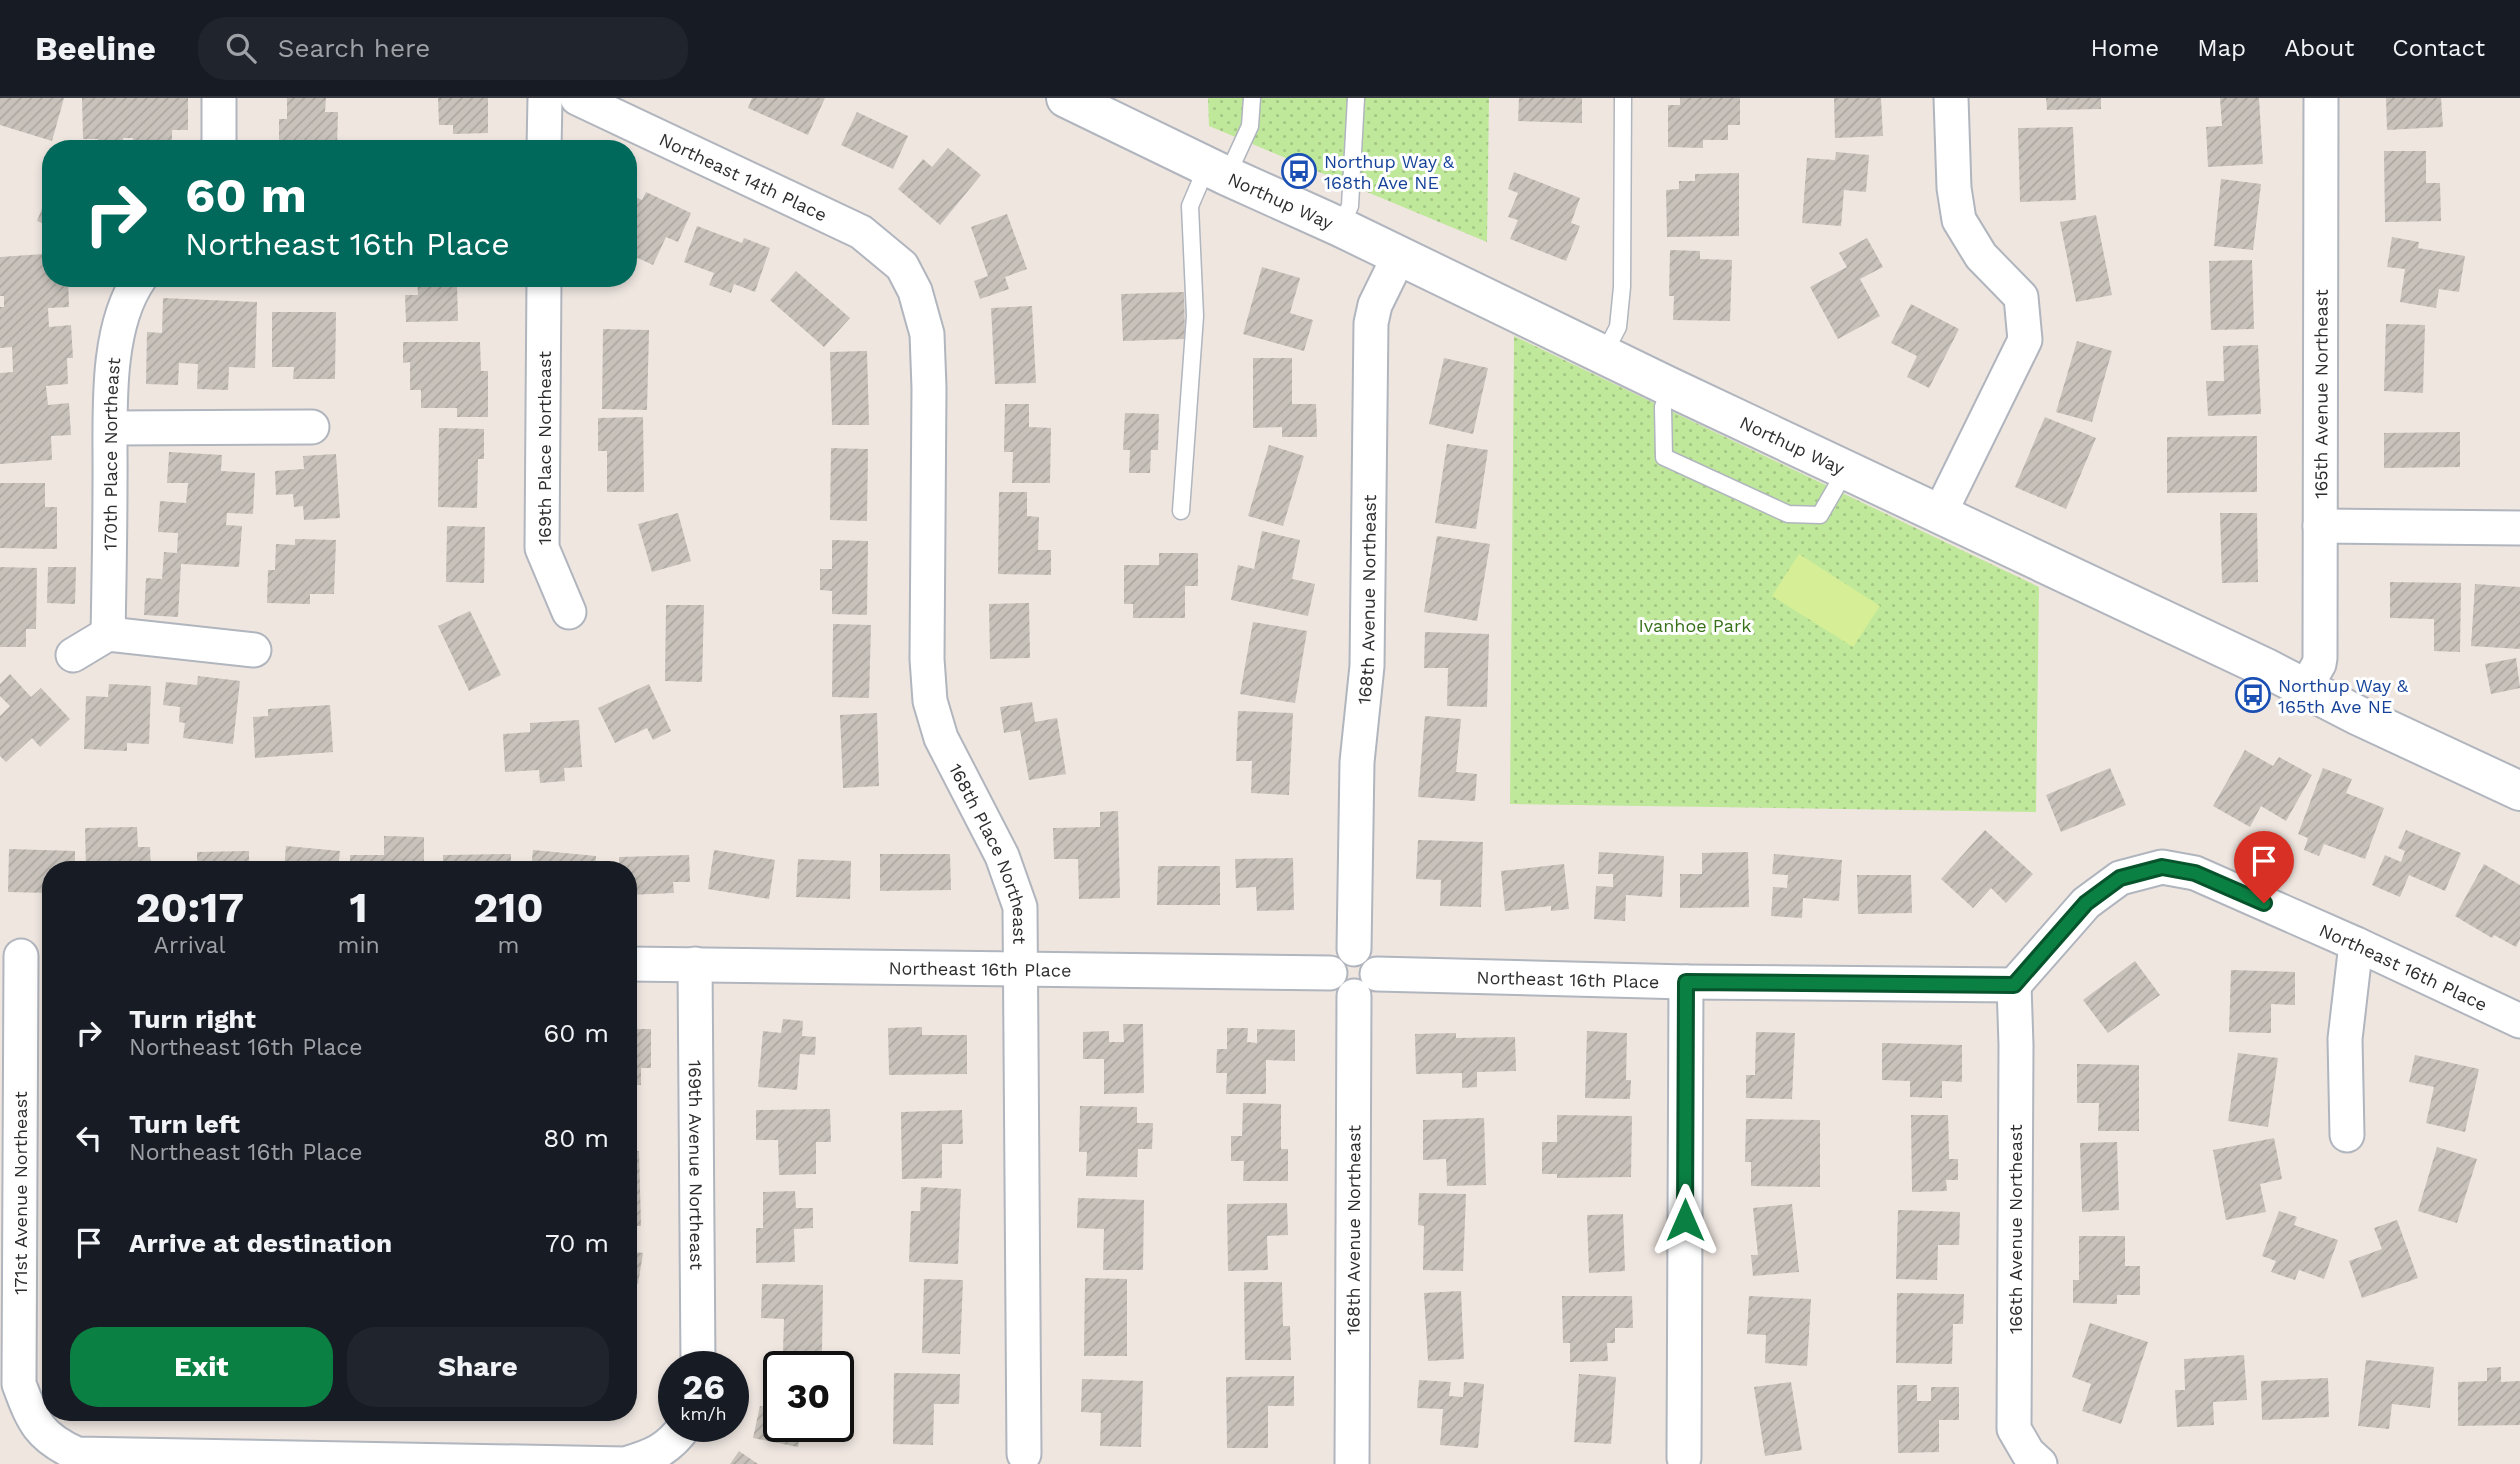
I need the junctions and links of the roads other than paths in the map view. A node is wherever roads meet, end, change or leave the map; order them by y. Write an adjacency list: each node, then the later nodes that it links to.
1 (219, 98): 10 (street)
2 (545, 98): 11 (street)
3 (577, 98): 15 (street, Northeast 14th Place)
4 (1066, 98): 12 (street, Northup Way)
5 (1252, 98): 12 (lane)
6 (1356, 98): 13 (lane)
7 (1623, 98): 18 (lane)
8 (1951, 98): 24 (street)
9 (2320, 98): 25 (street, 165th Avenue Northeast)
10 (219, 140)
11 (544, 140)
12 (1217, 171): 13 (street, Northup Way); 23 (lane)
13 (1340, 227): 14 (street, Northup Way)
14 (1399, 256): 18 (street, Northup Way); 34 (street, 168th Avenue Northeast)
15 (902, 266): 38 (street, 168th Place Northeast)
16 (133, 287): 21 (street, 170th Place Northeast)
17 (544, 287): 27 (street, 169th Place Northeast)
18 (1604, 354): 19 (street, Northup Way)
19 (1671, 387): 22 (street, Northup Way); 22 (lane)
20 (312, 427): 21 (street)
21 (111, 428): 28 (street, 170th Place Northeast)
22 (1846, 470): 24 (street, Northup Way)
23 (1181, 511)
24 (1940, 513): 31 (street, Northup Way)
25 (2320, 526): 26 (street); 31 (street, 165th Avenue Northeast)
26 (2520, 528)
27 (569, 612)
28 (108, 634): 29 (street); 30 (street)
29 (254, 650)
30 (73, 655)
31 (2305, 688): 32 (street, Northup Way)
32 (2520, 791)
33 (2356, 944): 42 (street, Northeast 16th Place); 43 (street, Northeast 16th Place); 44 (street)
34 (1354, 949): 39 (street); 41 (street)
35 (24, 956): 46 (street, 171st Avenue Northeast)
36 (637, 964): 37 (street, Northeast 16th Place)
37 (695, 964): 38 (street, Northeast 16th Place); 45 (street, 169th Avenue Northeast)
38 (1020, 968): 39 (street, Northeast 16th Place); 47 (street, 168th Place Northeast)
39 (1330, 973): 41 (street)
40 (1686, 982): 41 (street, Northeast 16th Place); 42 (street, Northeast 16th Place); 48 (street)
41 (1365, 985): 49 (street, 168th Avenue Northeast)
42 (2014, 985): 50 (street, 166th Avenue Northeast)
43 (2520, 1021)
44 (2347, 1135)
45 (698, 1351)
46 (670, 1442)
47 (1024, 1454)
48 (1685, 1458)
49 (1352, 1464)
50 (2040, 1464)

